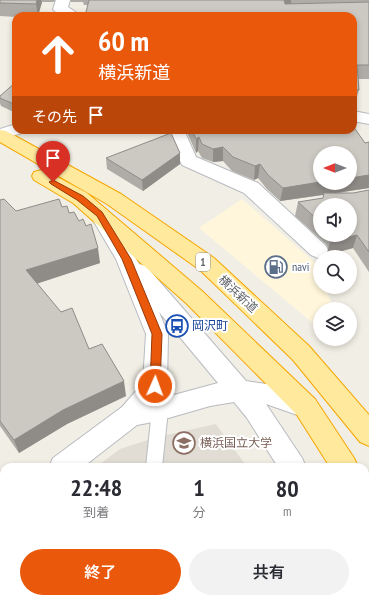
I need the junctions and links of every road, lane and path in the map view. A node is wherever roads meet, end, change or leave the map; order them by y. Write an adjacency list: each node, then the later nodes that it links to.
1 (62, 0): 2 (street)
2 (65, 12)
3 (357, 117): 4 (street)
4 (369, 119)
5 (177, 134): 8 (street)
6 (4, 138): 9 (highway, 横浜新道 / 1); 17 (highway, 横浜新道 / 1)
7 (299, 207): 8 (street)
8 (275, 211): 10 (street)
9 (100, 214): 11 (street); 14 (highway, 横浜新道 / 1)
10 (318, 250)
11 (126, 259): 12 (street); 13 (street)
12 (155, 386): 15 (lane); 16 (street)
13 (241, 391): 14 (street); 15 (street); 20 (street)
14 (306, 407): 21 (highway, 横浜新道 / 1)
15 (160, 410): 16 (street); 19 (lane)
16 (131, 415): 18 (street)
17 (369, 434)
18 (67, 463)
19 (154, 463)
20 (290, 463)
21 (342, 463)

